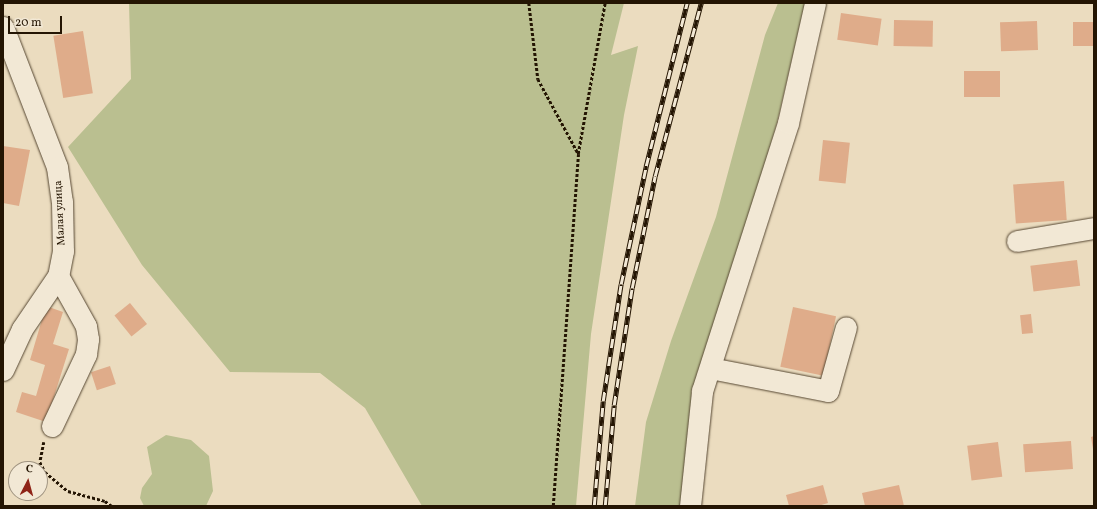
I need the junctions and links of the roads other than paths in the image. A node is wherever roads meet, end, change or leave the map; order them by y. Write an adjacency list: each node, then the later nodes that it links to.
1 (815, 3): 7 (street)
2 (3, 27): 5 (street, Малая улица)
3 (1094, 228): 4 (street)
4 (1017, 241)
5 (58, 276): 8 (street, Малая улица); 9 (street)
6 (846, 328): 7 (street)
7 (710, 368): 10 (street)
8 (3, 370)
9 (52, 426)
10 (690, 506)

